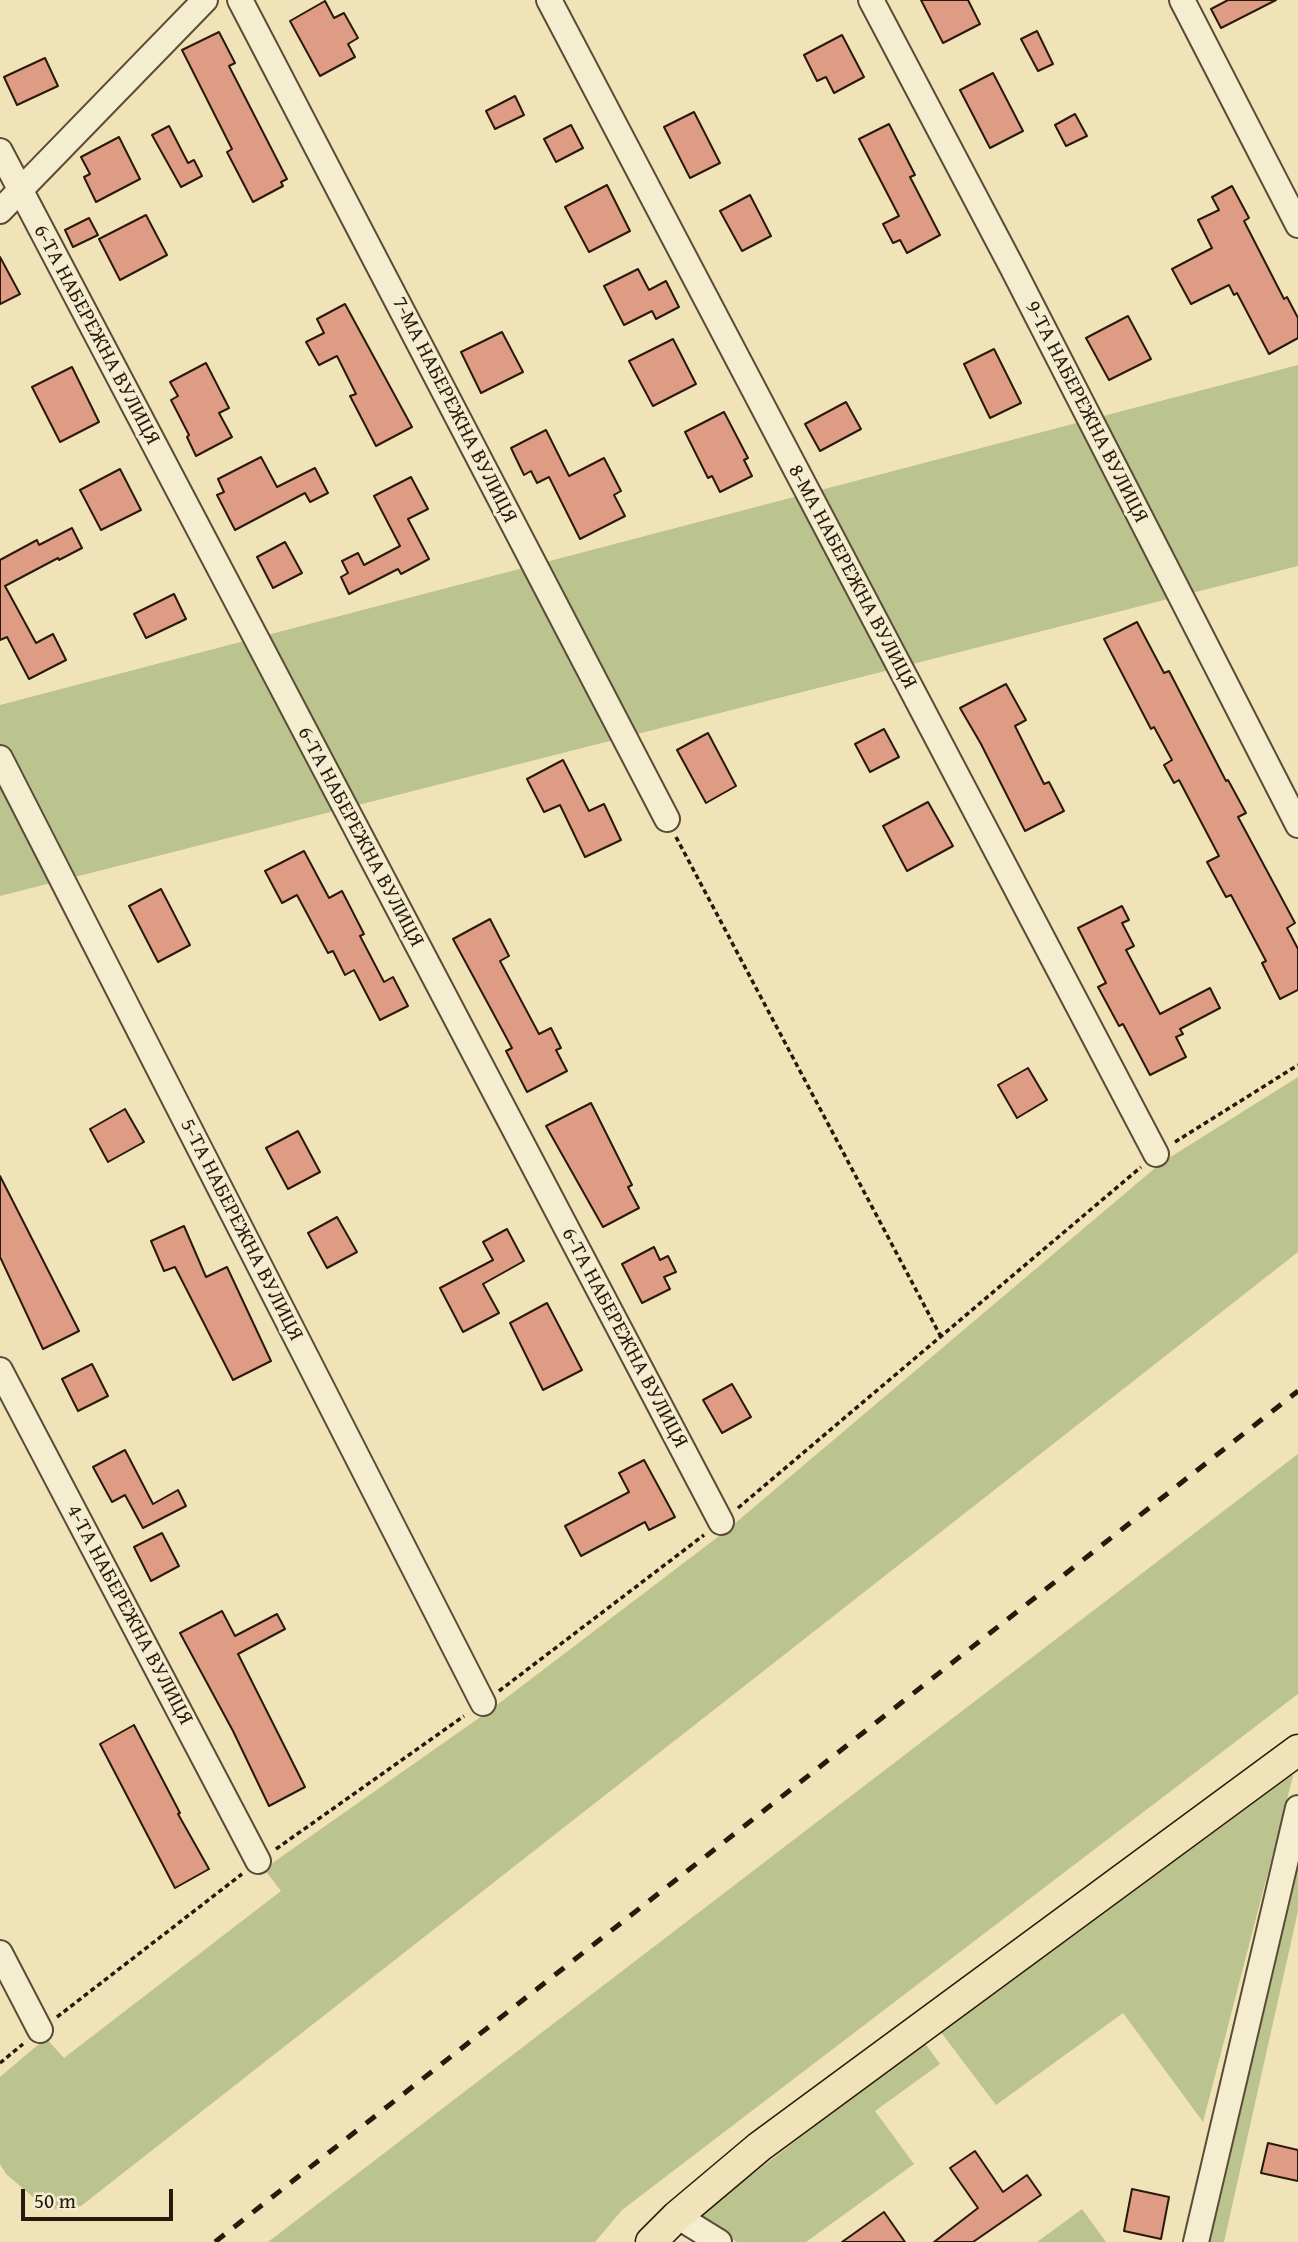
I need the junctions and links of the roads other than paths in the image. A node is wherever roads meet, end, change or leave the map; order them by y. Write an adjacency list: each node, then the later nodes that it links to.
1 (205, 0): 7 (street)
2 (240, 0): 11 (street, 7-МА НАБЕРЕЖНА ВУЛИЦЯ)
3 (549, 0): 13 (street, 8-МА НАБЕРЕЖНА ВУЛИЦЯ)
4 (871, 0): 12 (street, 9-ТА НАБЕРЕЖНА ВУЛИЦЯ)
5 (1182, 0): 9 (street)
6 (0, 151): 7 (street, 6-ТА НАБЕРЕЖНА ВУЛИЦЯ)
7 (20, 190): 8 (street); 15 (street, 6-ТА НАБЕРЕЖНА ВУЛИЦЯ)
8 (0, 211)
9 (1298, 225)
10 (0, 758): 16 (street, 5-ТА НАБЕРЕЖНА ВУЛИЦЯ)
11 (667, 819)
12 (1298, 825)
13 (1156, 1154)
14 (0, 1370): 19 (street, 4-ТА НАБЕРЕЖНА ВУЛИЦЯ)
15 (721, 1522)
16 (483, 1703)
17 (1294, 1755): 22 (main road)
18 (1298, 1808): 25 (street)
19 (258, 1861)
20 (0, 1953): 21 (street)
21 (40, 2029)
22 (677, 2216): 23 (main road); 24 (street)
23 (651, 2242)
24 (719, 2242)
25 (1196, 2242)

